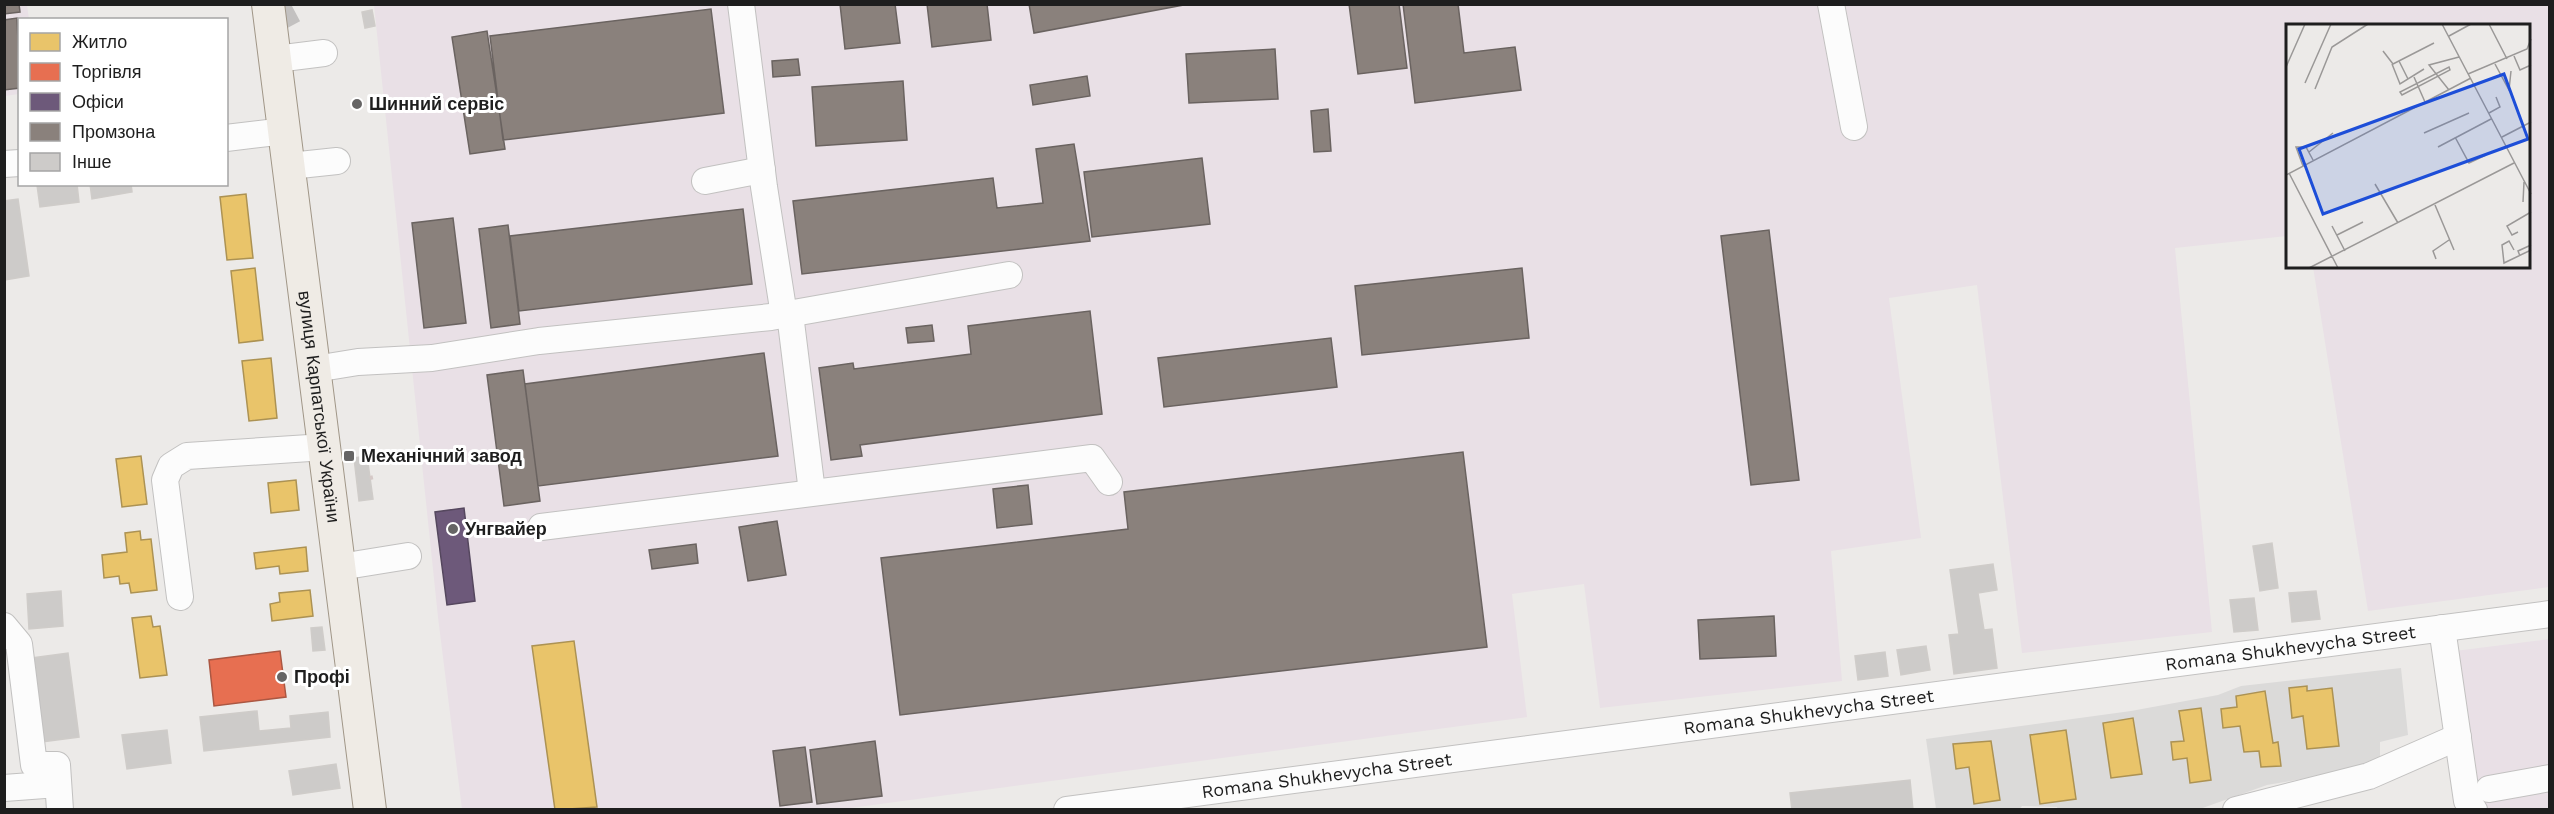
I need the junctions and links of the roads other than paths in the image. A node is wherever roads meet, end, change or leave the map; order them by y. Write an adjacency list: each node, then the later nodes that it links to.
1 (268, 4): 5 (main road, вулиця Карпатської України)
2 (741, 4): 11 (street)
3 (1831, 4): 6 (street)
4 (324, 53): 5 (street)
5 (276, 59): 7 (main road, вулиця Карпатської України)
6 (1854, 127)
7 (285, 131): 8 (street); 10 (main road, вулиця Карпатської України)
8 (228, 138)
9 (337, 161): 10 (street)
10 (290, 166): 15 (main road, вулиця Карпатської України)
11 (762, 170): 12 (street); 14 (street)
12 (705, 181)
13 (1009, 275): 14 (street)
14 (787, 315): 15 (street); 18 (street)
15 (315, 369): 16 (main road, вулиця Карпатської України)
16 (325, 447): 21 (main road, вулиця Карпатської України); 22 (street)
17 (1109, 482): 18 (street)
18 (812, 492): 19 (street)
19 (541, 527)
20 (408, 556): 21 (street)
21 (340, 567): 32 (main road, вулиця Карпатської України)
22 (180, 597)
23 (2550, 614): 25 (street, Romana Shukhevycha Street)
24 (4, 626): 28 (street)
25 (2442, 628): 26 (street); 33 (street, Romana Shukhevycha Street)
26 (2458, 737): 34 (street); 35 (street)
27 (2550, 778): 30 (street)
28 (58, 784): 29 (street); 31 (street)
29 (4, 788)
30 (2489, 789)
31 (60, 810)
32 (370, 810)
33 (1067, 810)
34 (2236, 810)
35 (2474, 810)

